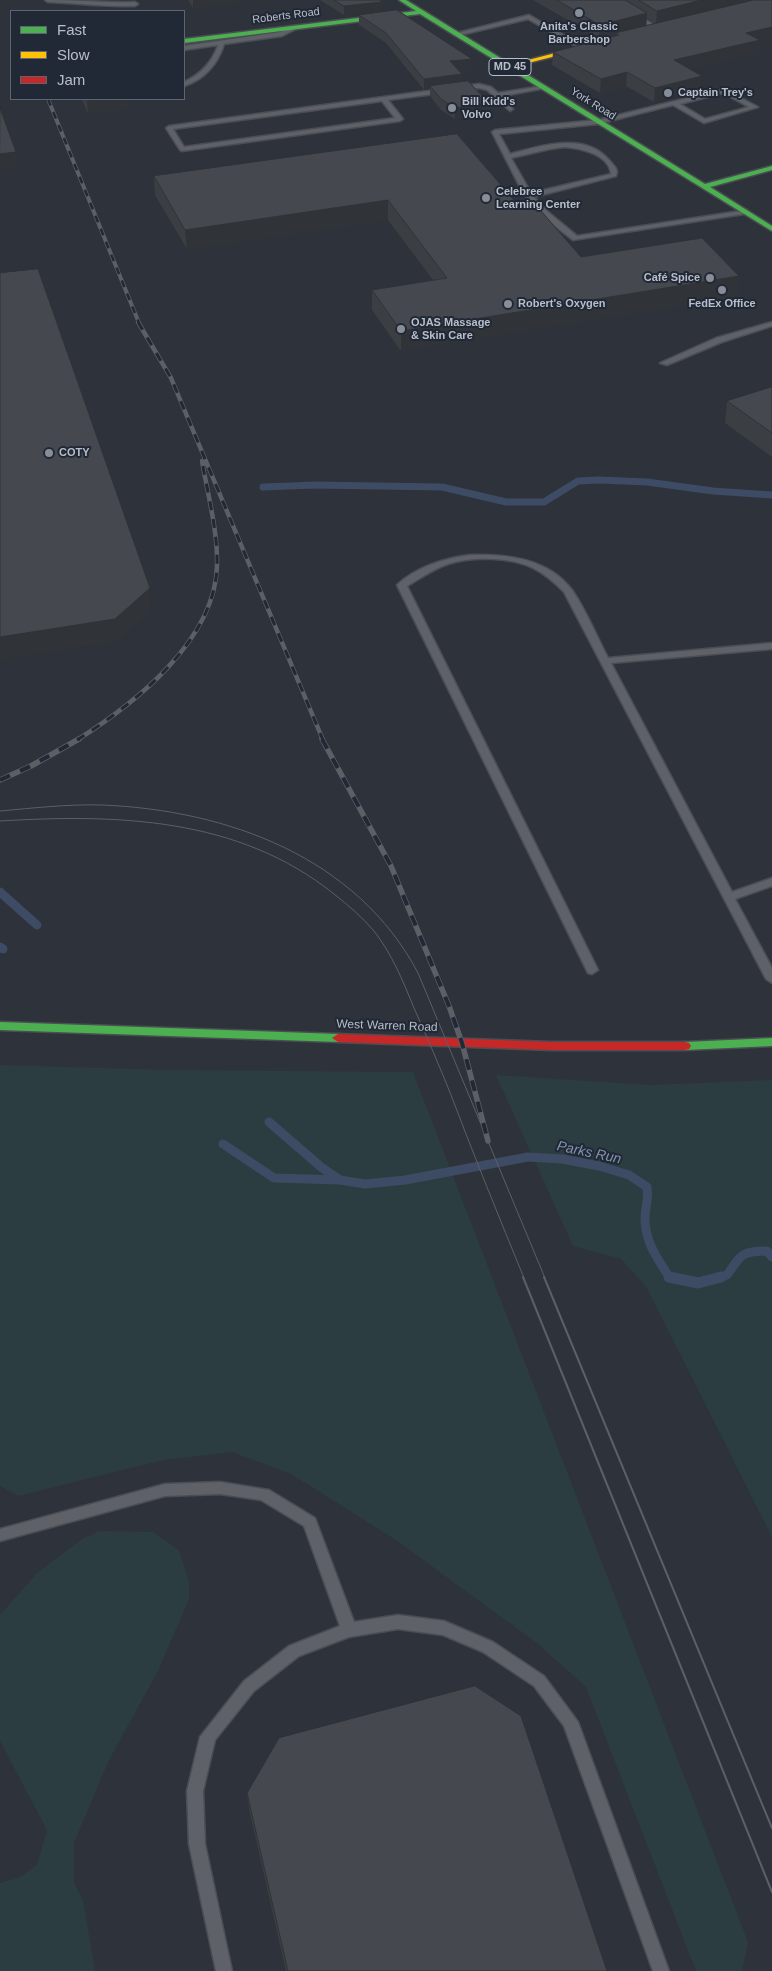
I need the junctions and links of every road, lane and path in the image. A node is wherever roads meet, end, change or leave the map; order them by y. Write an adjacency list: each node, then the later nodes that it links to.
1 (48, 0): 4 (lane)
2 (402, 0): 5 (main road, York Road / MD 45)
3 (610, 0): 7 (lane)
4 (135, 4)
5 (422, 12): 6 (main road, Roberts Road); 8 (main road, York Road / MD 45)
6 (294, 28): 10 (main road, Roberts Road); 11 (lane)
7 (664, 28): 9 (main road)
8 (456, 34): 14 (lane); 15 (main road, York Road / MD 45)
9 (640, 34)
10 (185, 41)
11 (222, 42): 13 (lane); 16 (lane)
12 (602, 43): 14 (main road)
13 (185, 48)
14 (583, 48): 15 (main road)
15 (508, 66): 17 (main road, York Road / MD 45)
16 (185, 84)
17 (543, 88): 18 (lane); 22 (main road, York Road / MD 45)
18 (497, 96): 19 (lane); 21 (lane)
19 (384, 99): 19 (lane)
20 (674, 103): 20 (lane); 22 (lane)
21 (510, 109)
22 (598, 122): 23 (lane); 25 (main road, York Road / MD 45)
23 (507, 156): 26 (lane); 26 (lane)
24 (772, 168): 25 (main road)
25 (703, 187): 27 (main road, York Road / MD 45)
26 (530, 196): 27 (lane)
27 (744, 212): 28 (main road, York Road / MD 45)
28 (772, 229)
29 (772, 324): 30 (lane)
30 (664, 363)
31 (772, 646): 32 (lane)
32 (605, 661): 34 (lane); 35 (lane)
33 (772, 882): 34 (lane)
34 (729, 897): 36 (lane)
35 (592, 970)
36 (772, 979)
37 (0, 1026): 38 (main road, West Warren Road)
38 (772, 1042)
39 (0, 1535): 40 (lane)
40 (349, 1630): 41 (lane); 42 (lane)
41 (224, 1971)
42 (661, 1971)

